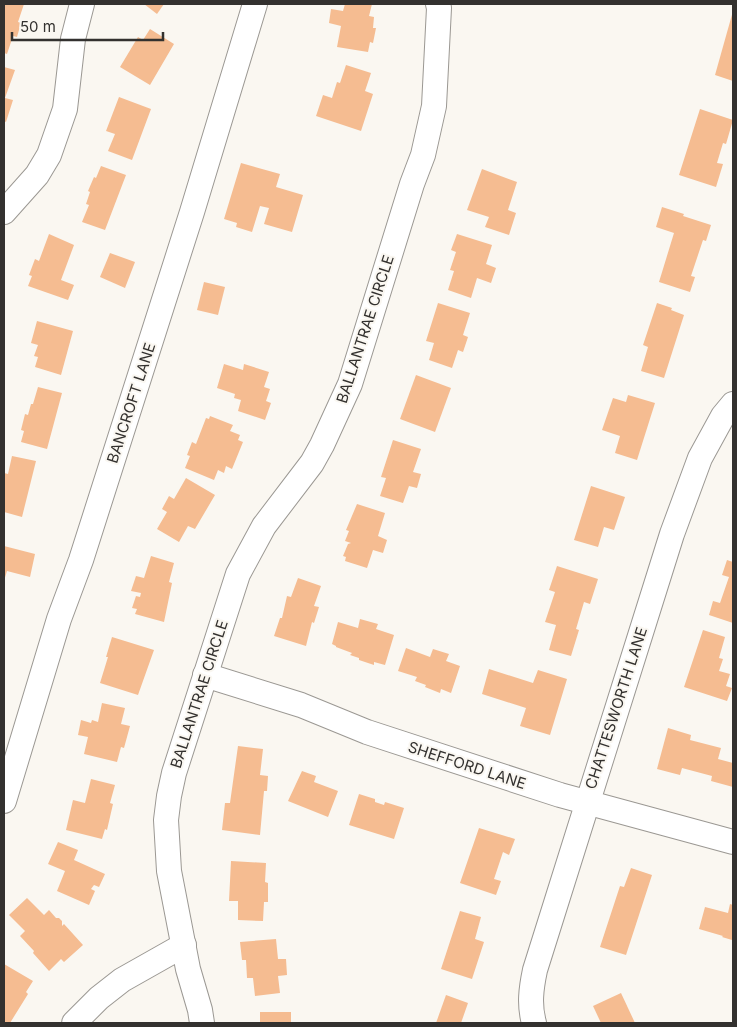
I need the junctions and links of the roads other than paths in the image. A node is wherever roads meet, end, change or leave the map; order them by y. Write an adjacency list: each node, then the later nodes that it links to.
1 (82, 4): 4 (street)
2 (255, 4): 7 (street, BANCROFT LANE)
3 (439, 5): 6 (street, BALLANTRAE CIRCLE)
4 (4, 212)
5 (733, 404): 8 (street, CHATTESWORTH LANE)
6 (204, 675): 8 (street, SHEFFORD LANE); 10 (street, BALLANTRAE CIRCLE)
7 (4, 801)
8 (586, 803): 9 (street, SHEFFORD LANE); 13 (street, CHATTESWORTH LANE)
9 (733, 842)
10 (184, 945): 11 (street); 12 (street, BALLANTRAE CIRCLE)
11 (74, 1023)
12 (202, 1023)
13 (534, 1023)

